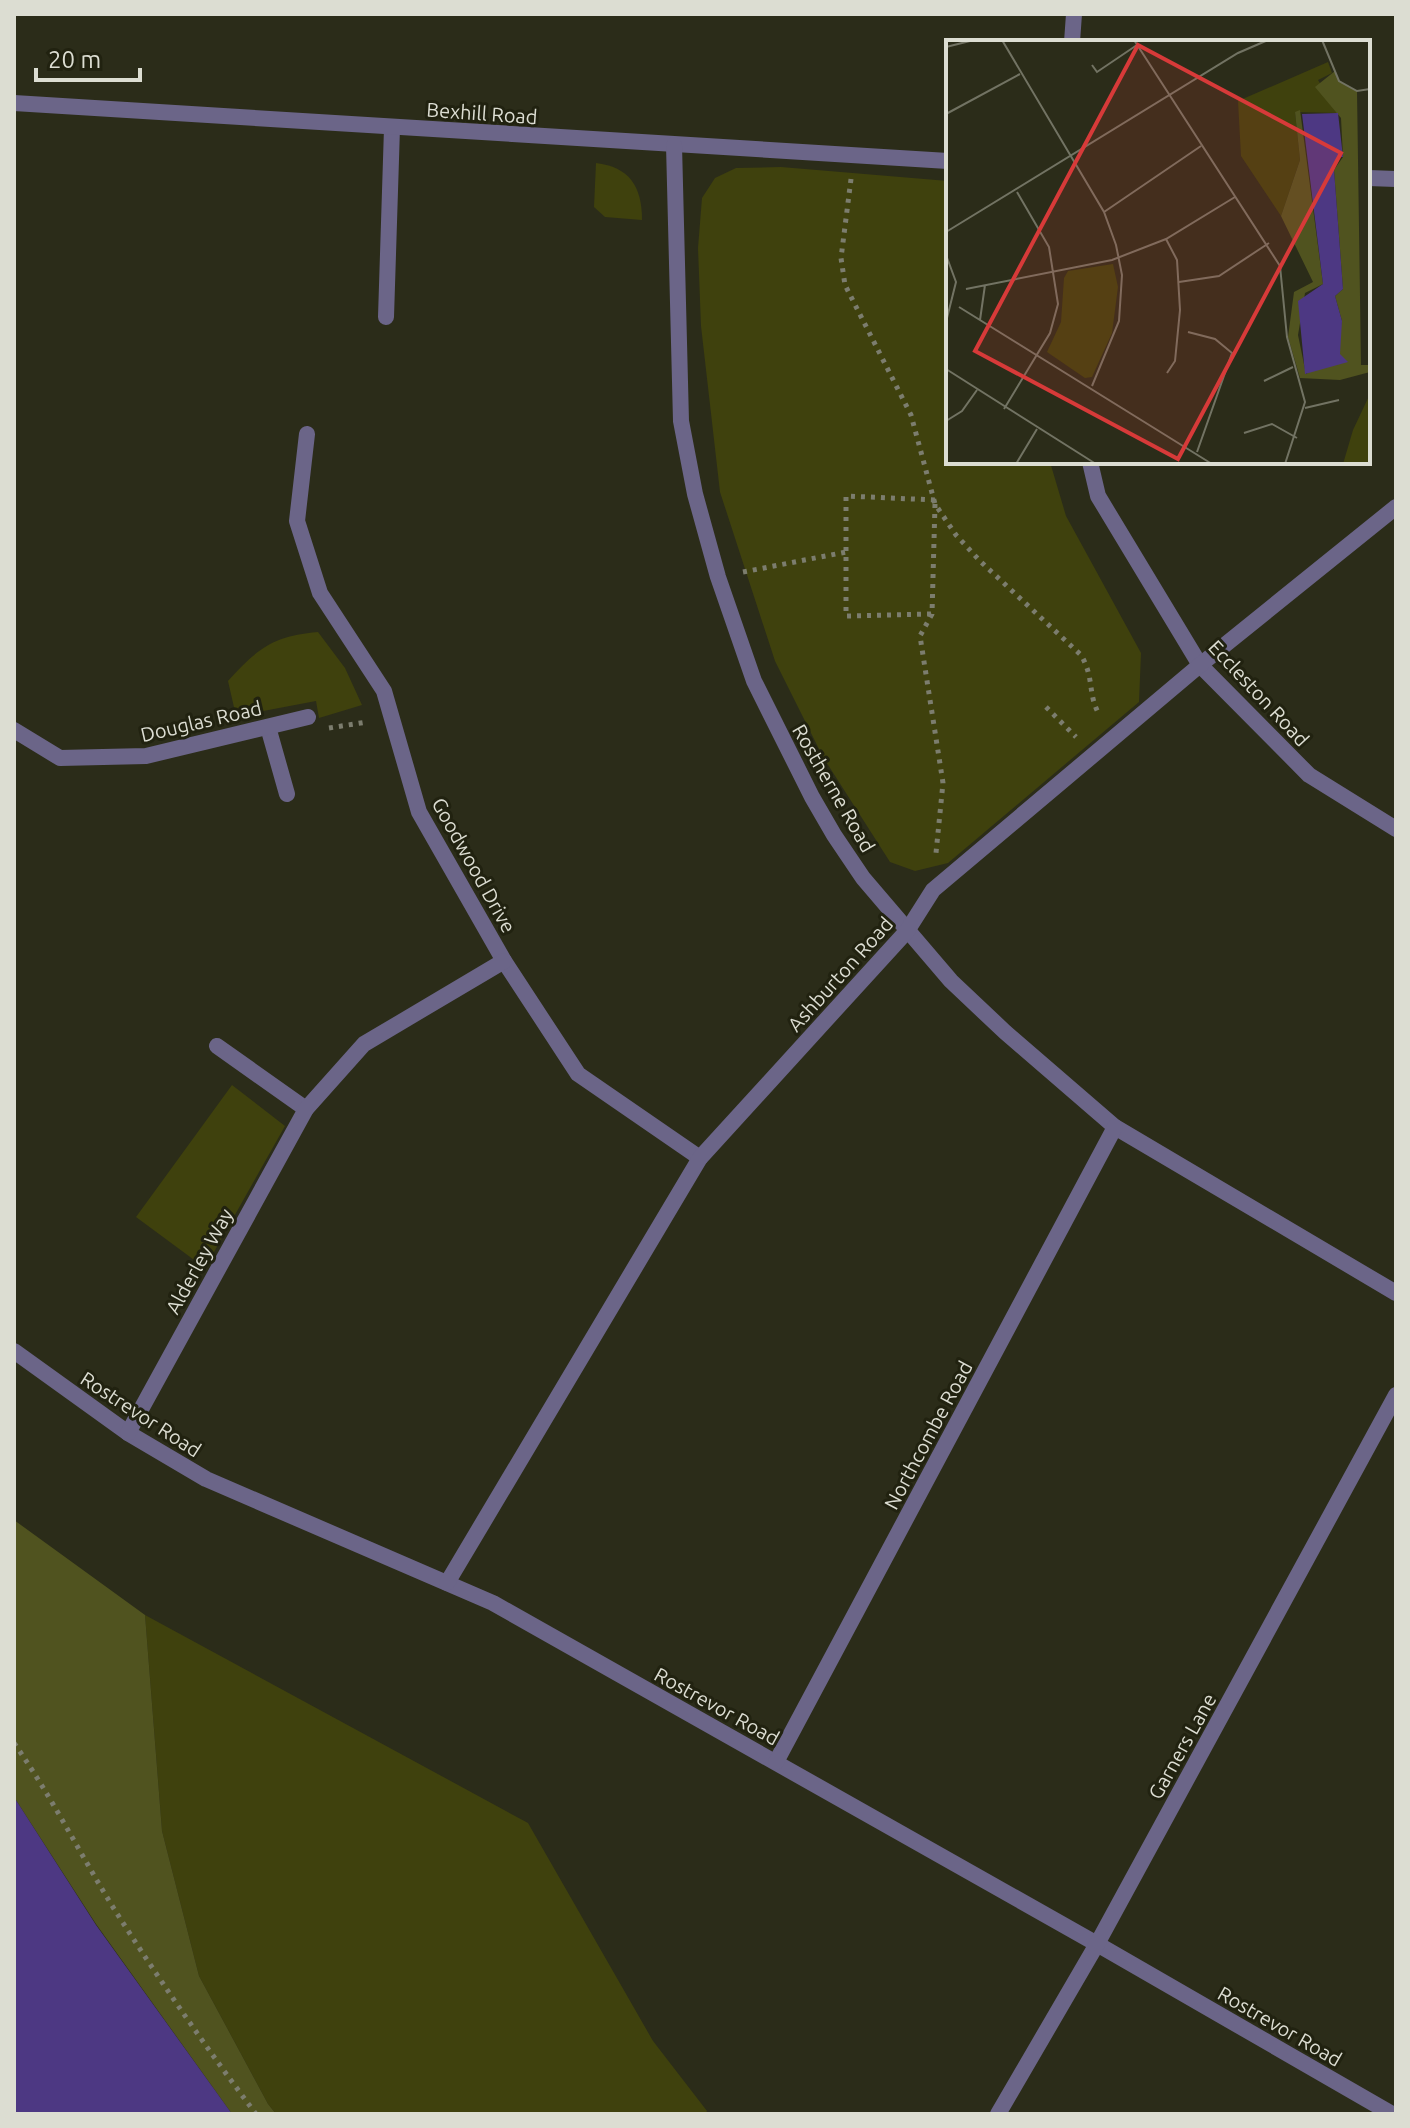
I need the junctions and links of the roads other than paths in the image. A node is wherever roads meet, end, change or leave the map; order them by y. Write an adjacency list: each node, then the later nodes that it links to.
1 (1074, 14): 2 (street)
2 (1072, 40)
3 (14, 103): 4 (street, Bexhill Road)
4 (392, 128): 5 (street, Bexhill Road); 9 (street)
5 (674, 145): 6 (street, Bexhill Road); 19 (street, Rostherne Road)
6 (946, 161)
7 (1370, 178): 8 (street)
8 (1396, 179)
9 (386, 317)
10 (307, 434): 20 (street, Goodwood Drive)
11 (1090, 464): 13 (street, Eccleston Road)
12 (1396, 507): 13 (street, Ashburton Road)
13 (1200, 665): 18 (street, Eccleston Road); 19 (street, Ashburton Road)
14 (308, 717): 15 (street, Douglas Road)
15 (268, 727): 16 (street, Douglas Road); 17 (street)
16 (14, 730)
17 (287, 794)
18 (1396, 829)
19 (907, 931): 23 (street, Rostherne Road); 24 (street, Ashburton Road)
20 (504, 961): 22 (street, Alderley Way); 24 (street, Goodwood Drive)
21 (217, 1046): 22 (street)
22 (306, 1109): 28 (street, Alderley Way)
23 (1115, 1127): 25 (street, Rostherne Road); 30 (street, Northcombe Road)
24 (700, 1158): 29 (street, Ashburton Road)
25 (1396, 1293)
26 (14, 1351): 28 (street, Rostrevor Road)
27 (1396, 1395): 31 (street, Garners Lane)
28 (128, 1433): 29 (street, Rostrevor Road)
29 (447, 1583): 30 (street, Rostrevor Road)
30 (776, 1762): 31 (street, Rostrevor Road)
31 (1097, 1944): 32 (street, Garners Lane); 33 (street, Rostrevor Road)
32 (998, 2114)
33 (1392, 2114)

